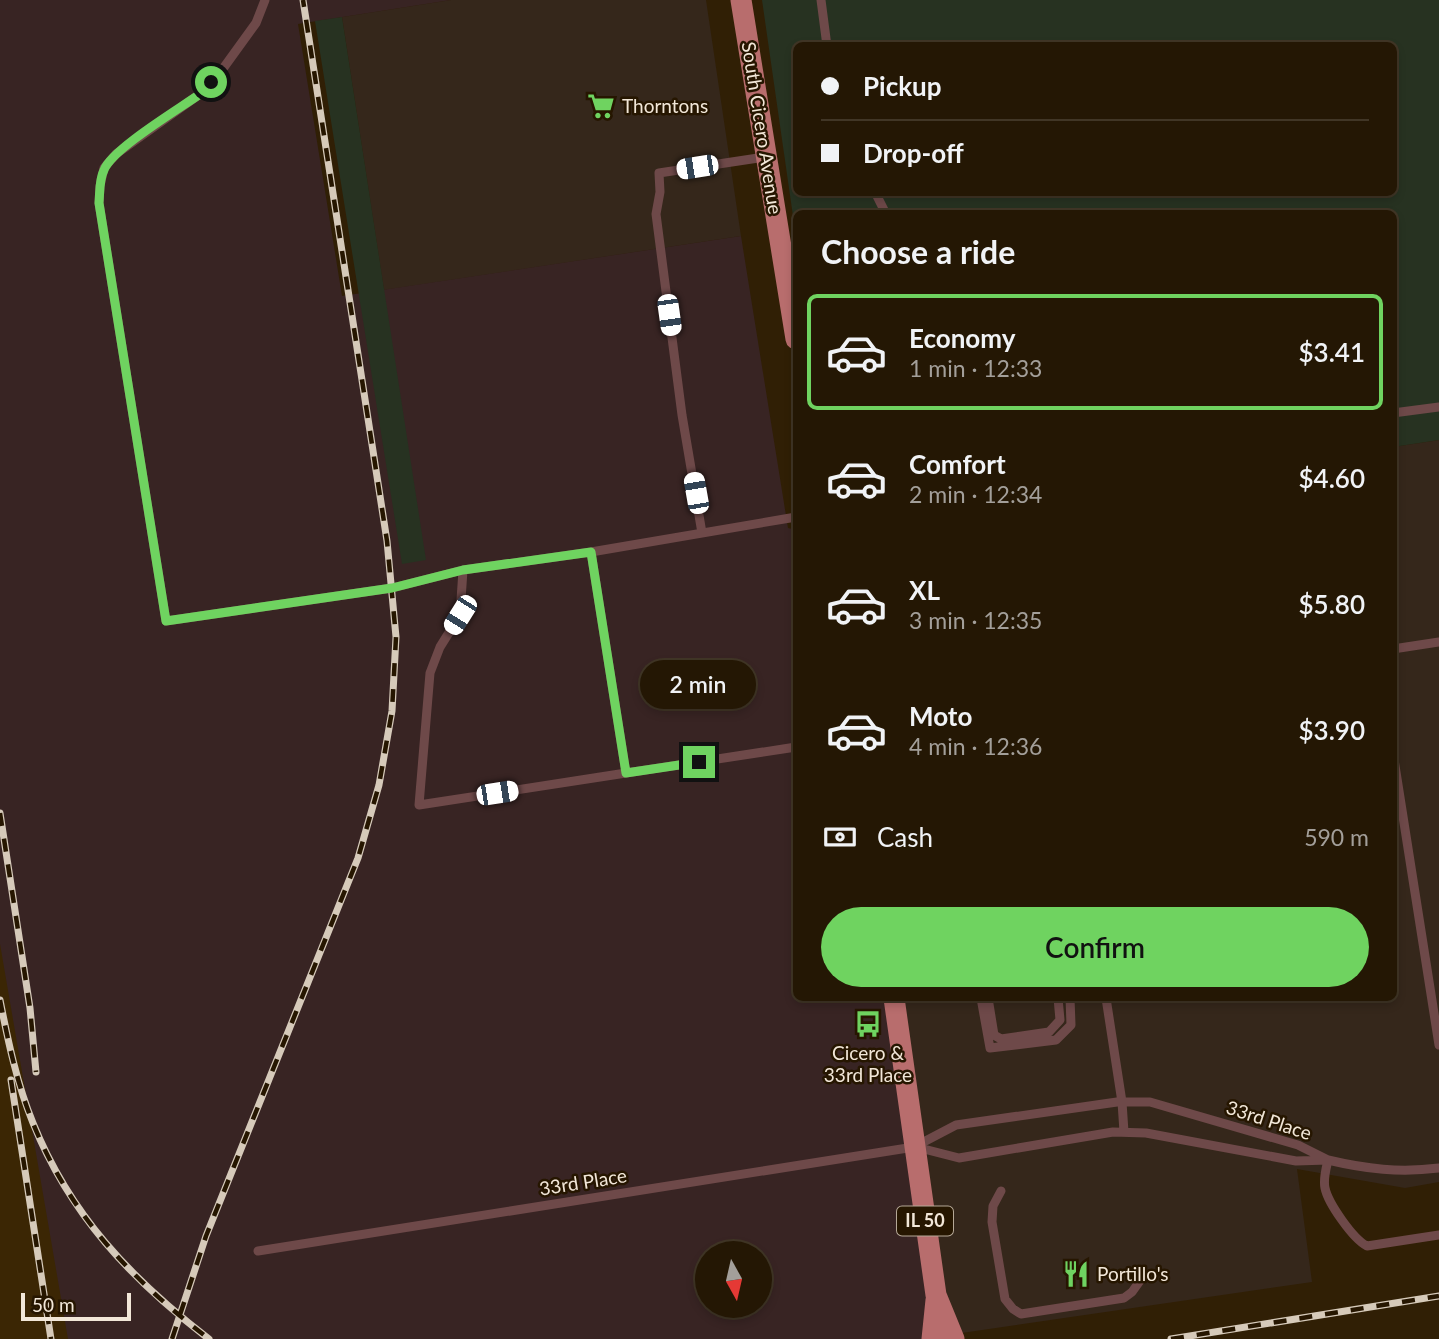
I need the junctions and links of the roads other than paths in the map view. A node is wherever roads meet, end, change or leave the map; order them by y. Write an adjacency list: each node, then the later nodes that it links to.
1 (265, 0): 12 (lane)
2 (741, 0): 5 (main road, South Cicero Avenue)
3 (821, 0): 4 (lane)
4 (826, 42)
5 (766, 157): 6 (main road, South Cicero Avenue); 10 (lane)
6 (793, 321)
7 (1439, 407): 8 (lane)
8 (1397, 412)
9 (793, 518): 10 (lane)
10 (702, 533): 11 (lane)
11 (591, 552): 12 (lane); 16 (lane)
12 (463, 570): 16 (lane)
13 (1439, 642): 14 (lane)
14 (1397, 648)
15 (793, 747): 16 (lane)
16 (626, 773)
17 (1397, 778): 24 (lane)
18 (894, 1001): 27 (main road, IL 50)
19 (982, 1001): 22 (lane)
20 (988, 1001): 21 (lane)
21 (1059, 1001)
22 (1070, 1001)
23 (1106, 1001): 25 (lane)
24 (1439, 1045)
25 (1122, 1102): 26 (lane); 27 (lane, 33rd Place); 28 (lane, 33rd Place)
26 (1124, 1132): 27 (lane, 33rd Place); 28 (lane, 33rd Place)
27 (914, 1147): 32 (lane, 33rd Place); 34 (main road, IL 50)
28 (1328, 1160): 29 (lane); 31 (lane)
29 (1439, 1168)
30 (1000, 1191): 33 (lane)
31 (1439, 1235)
32 (258, 1251)
33 (1142, 1278)
34 (936, 1295): 35 (main road, IL 50); 36 (main road, IL 50)
35 (932, 1339)
36 (954, 1339)

